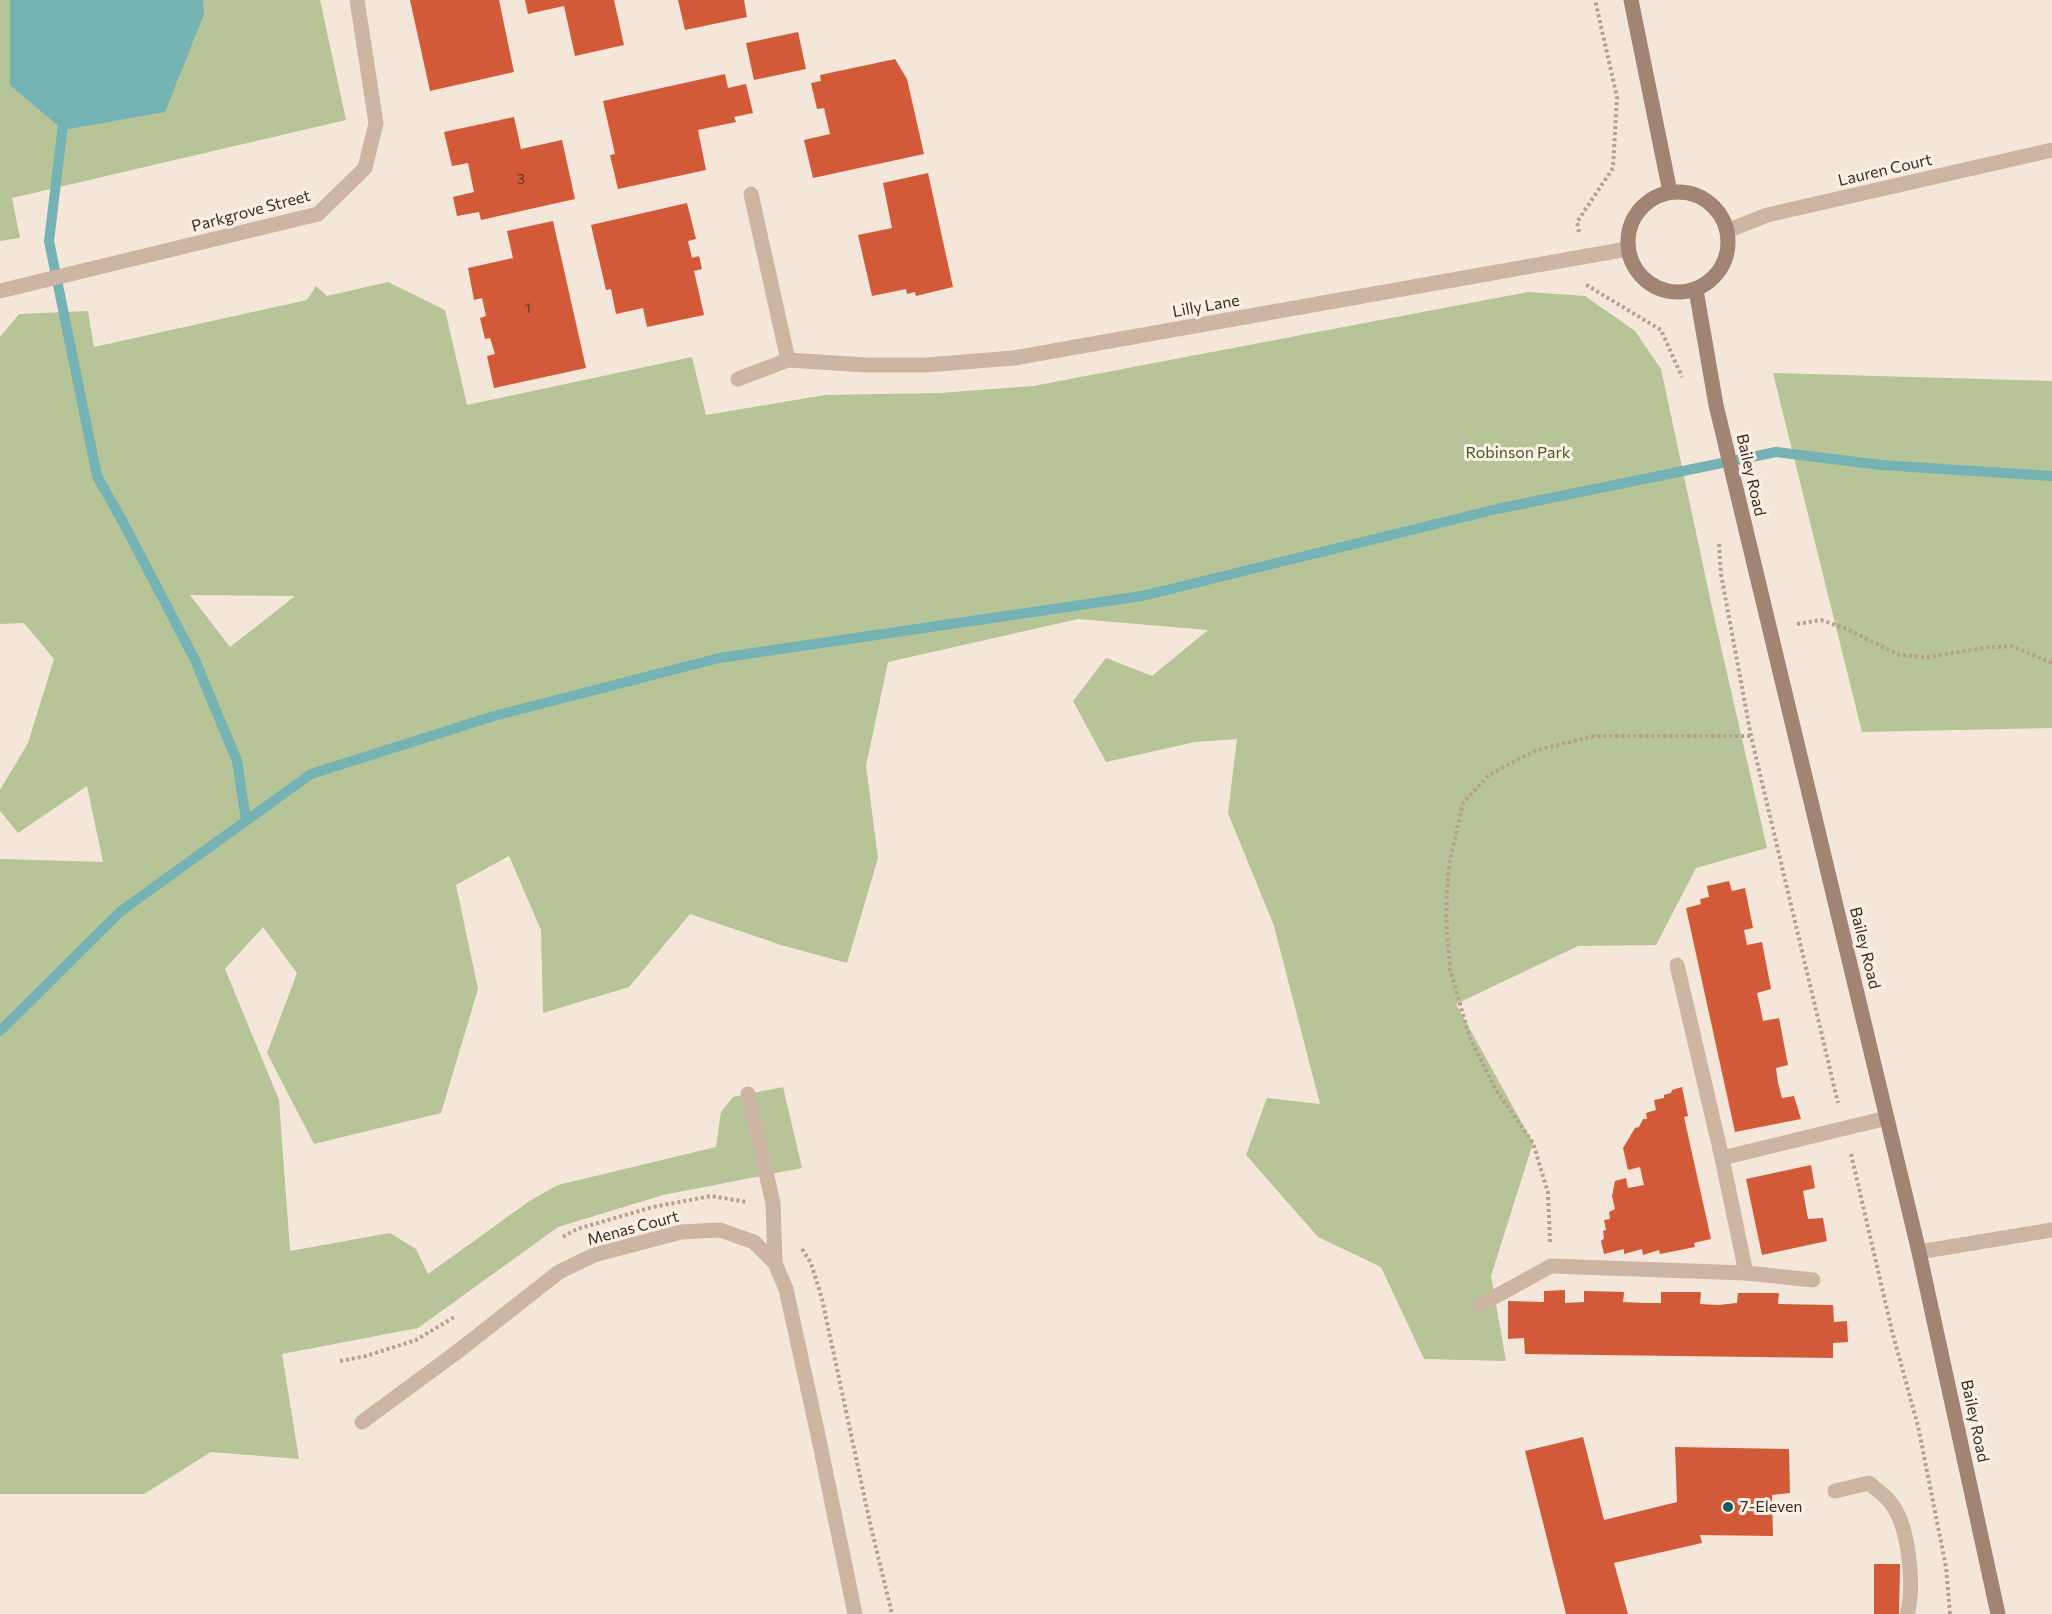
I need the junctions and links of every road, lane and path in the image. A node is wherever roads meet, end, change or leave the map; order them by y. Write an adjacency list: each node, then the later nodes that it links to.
1 (357, 0): 11 (street, Parkgrove Street)
2 (1595, 0): 9 (path)
3 (1631, 0): 5 (street)
4 (2052, 150): 7 (street, Lauren Court)
5 (1670, 192): 7 (street); 8 (street)
6 (751, 194): 12 (street)
7 (1727, 231): 10 (street)
8 (1627, 249): 9 (street, Lilly Lane); 10 (street)
9 (1582, 258): 12 (street, Lilly Lane); 14 (path)
10 (1696, 290): 16 (street, Bailey Road)
11 (0, 291)
12 (788, 360): 13 (street, Lilly Lane)
13 (738, 379)
14 (1685, 383)
15 (1719, 540): 18 (path)
16 (1769, 628): 17 (path); 21 (street, Bailey Road)
17 (2052, 663)
18 (1751, 736): 22 (path); 29 (path)
19 (1677, 964): 23 (street)
20 (748, 1094): 24 (street)
21 (1887, 1118): 22 (street); 27 (street, Bailey Road)
22 (1844, 1128): 23 (street); 40 (path)
23 (1722, 1158): 30 (street)
24 (774, 1220): 26 (path); 28 (street); 38 (path)
25 (2052, 1230): 27 (street)
26 (558, 1240)
27 (1919, 1252): 41 (street, Bailey Road)
28 (775, 1263): 35 (street, Menas Court); 37 (street, Menas Court)
29 (1551, 1266): 30 (street); 32 (street)
30 (1746, 1273): 31 (street)
31 (1813, 1280)
32 (1480, 1305)
33 (459, 1314): 34 (path)
34 (340, 1361)
35 (362, 1422)
36 (1835, 1491): 39 (street)
37 (855, 1614)
38 (892, 1614)
39 (1907, 1614)
40 (1950, 1614)
41 (1998, 1614)

